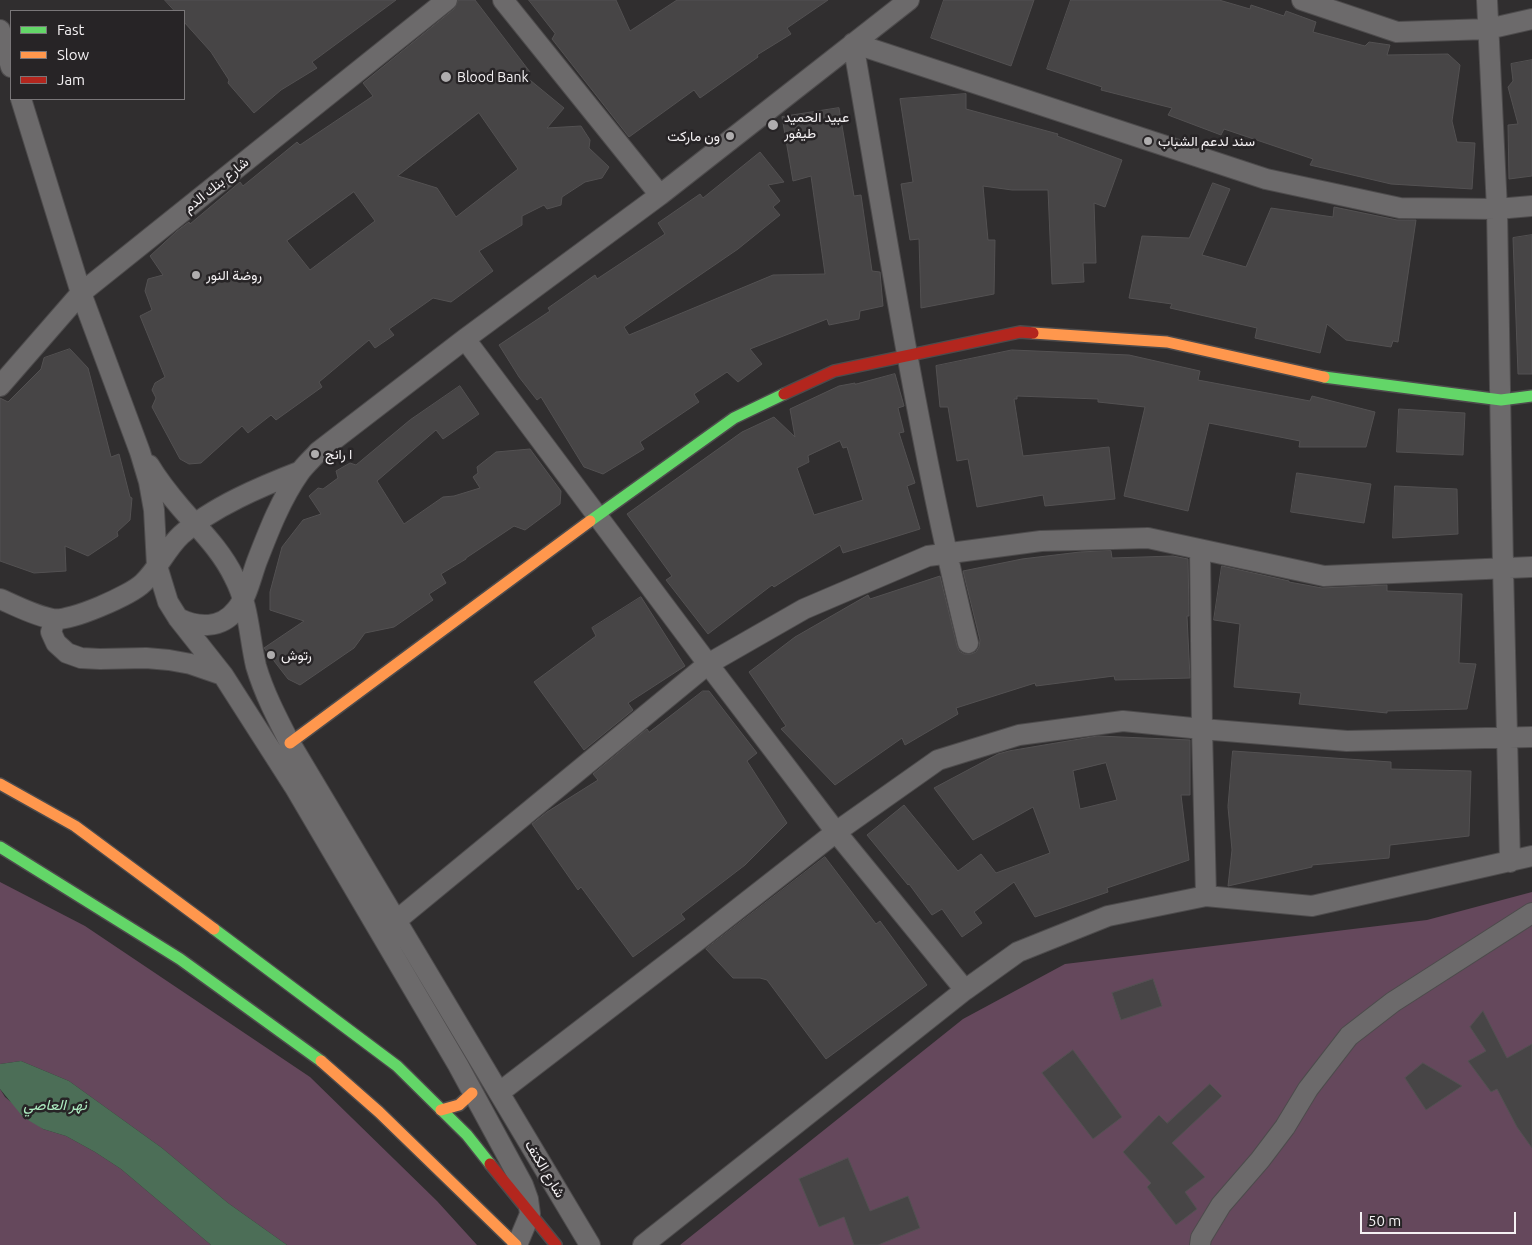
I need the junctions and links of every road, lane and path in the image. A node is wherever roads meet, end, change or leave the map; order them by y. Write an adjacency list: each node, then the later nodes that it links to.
1 (503, 0): 12 (street)
2 (909, 0): 9 (street)
3 (1302, 0): 7 (street)
4 (1487, 0): 7 (street)
5 (435, 4): 15 (street, شارع بنك الدم)
6 (1532, 19): 7 (street)
7 (1488, 29): 14 (street)
8 (0, 30): 10 (street)
9 (853, 44): 12 (street); 14 (street); 17 (street)
10 (10, 64)
11 (21, 100): 15 (street)
12 (660, 195): 16 (street)
13 (1532, 206): 14 (street)
14 (1497, 209): 20 (street)
15 (81, 293): 18 (street, شارع بنك الدم); 21 (street)
16 (464, 339): 22 (street); 23 (street)
17 (907, 356): 20 (main road); 23 (main road); 26 (street)
18 (0, 386)
19 (1532, 396): 20 (main road)
20 (1501, 400): 28 (street)
21 (140, 452): 24 (street); 27 (street)
22 (300, 471): 24 (street); 30 (street)
23 (597, 516): 35 (street); 40 (main road)
24 (196, 524): 27 (street); 30 (street)
25 (1200, 550): 26 (street); 28 (street); 37 (street)
26 (946, 553): 34 (street); 35 (street)
27 (157, 566): 32 (street); 33 (street)
28 (1503, 567): 29 (street); 38 (street)
29 (1532, 567)
30 (243, 598): 32 (street); 40 (street, شارع الكتف)
31 (0, 599): 33 (street)
32 (178, 618): 36 (street)
33 (55, 620): 36 (street)
34 (968, 643)
35 (708, 664): 42 (street); 48 (street)
36 (223, 675): 51 (street)
37 (1202, 729): 38 (street); 42 (street); 46 (street)
38 (1507, 737): 39 (street); 45 (street)
39 (1532, 737)
40 (290, 743): 48 (street, شارع الكتف)
41 (0, 784): 52 (main road)
42 (836, 832): 49 (street); 50 (street)
43 (0, 847): 54 (main road)
44 (1532, 856): 45 (street)
45 (1510, 862): 46 (street)
46 (1206, 896): 49 (street)
47 (1532, 913): 58 (street)
48 (397, 920): 50 (street, شارع الكتف)
49 (965, 990): 57 (street)
50 (500, 1092): 56 (street, شارع الكتف)
51 (472, 1093): 52 (main road); 53 (street)
52 (442, 1110): 53 (main road)
53 (530, 1214): 54 (street); 55 (main road)
54 (516, 1245)
55 (556, 1245)
56 (590, 1245)
57 (643, 1245)
58 (1200, 1245)

